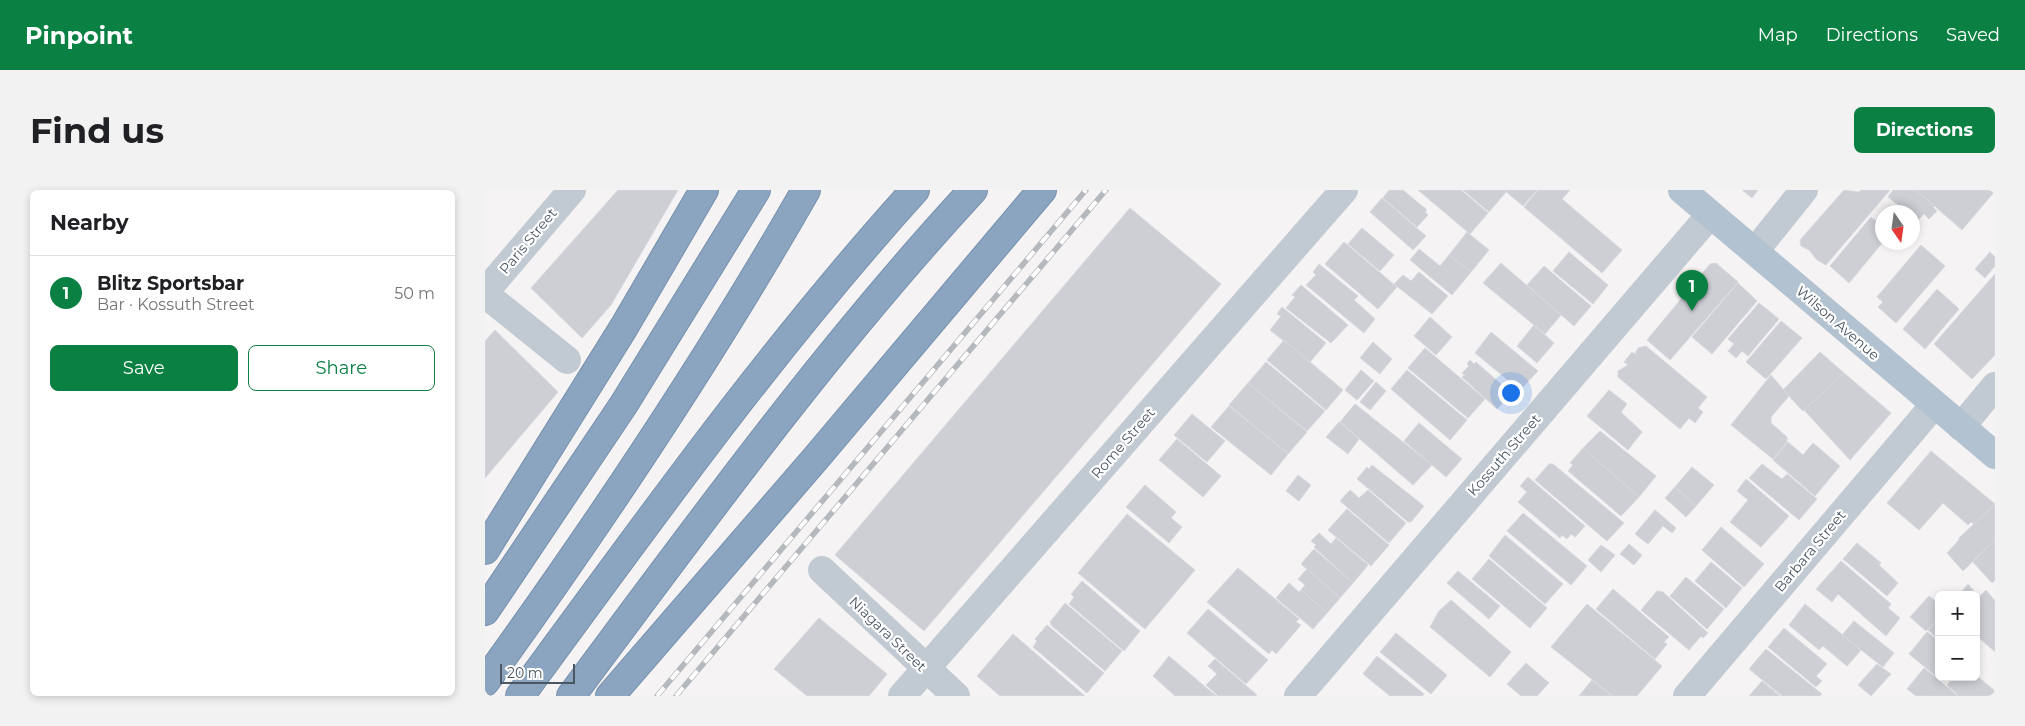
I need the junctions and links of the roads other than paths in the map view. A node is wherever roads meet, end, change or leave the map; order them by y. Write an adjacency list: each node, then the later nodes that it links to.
1 (572, 190): 13 (street, Paris Street)
2 (704, 190): 19 (highway)
3 (756, 190): 21 (highway)
4 (806, 190): 23 (highway)
5 (915, 190): 24 (highway)
6 (973, 190): 25 (highway)
7 (1043, 190): 26 (highway)
8 (1344, 190): 22 (street, Rome Street)
9 (1682, 190): 11 (main road, Wilson Avenue)
10 (1804, 190): 12 (street)
11 (1710, 215): 12 (main road, Wilson Avenue); 29 (street, Kossuth Street)
12 (1755, 251): 16 (main road, Wilson Avenue)
13 (485, 293): 14 (street)
14 (567, 360)
15 (1995, 386): 17 (street)
16 (1934, 405): 17 (main road, Wilson Avenue); 30 (street, Barbara Street)
17 (1961, 427): 18 (main road, Wilson Avenue)
18 (1995, 455)
19 (485, 550)
20 (822, 570): 22 (street, Niagara Street)
21 (485, 611)
22 (926, 670): 27 (street, Rome Street); 28 (street, Niagara Street)
23 (485, 682)
24 (520, 696)
25 (571, 696)
26 (610, 696)
27 (902, 696)
28 (956, 696)
29 (1298, 696)
30 (1687, 696)

